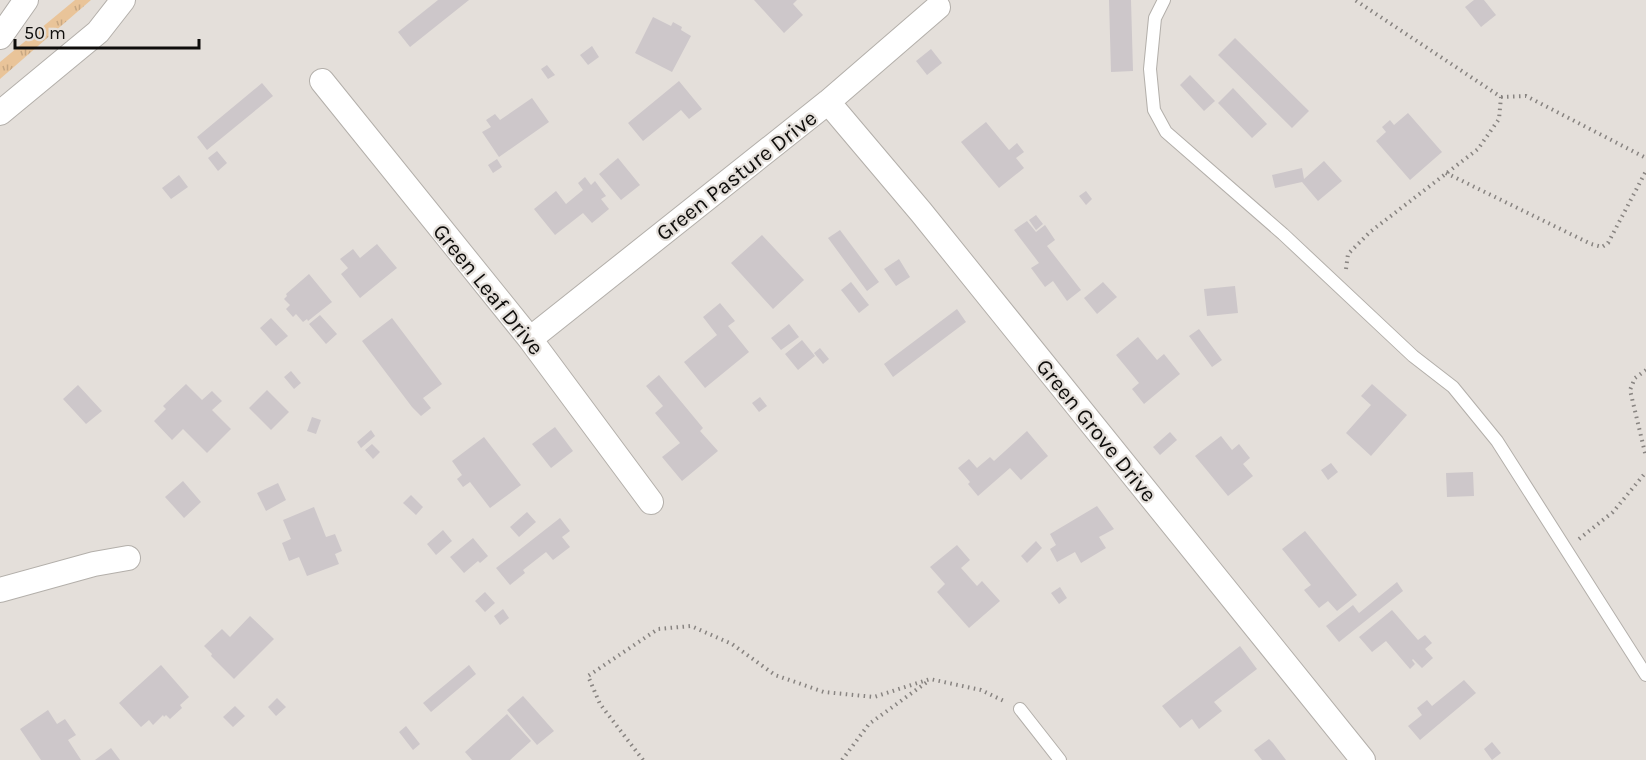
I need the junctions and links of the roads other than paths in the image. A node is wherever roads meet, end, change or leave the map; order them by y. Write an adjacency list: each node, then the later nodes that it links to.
1 (26, 0): 5 (street)
2 (123, 0): 8 (street)
3 (1164, 0): 13 (lane)
4 (943, 4): 7 (street, Green Pasture Drive)
5 (0, 37)
6 (322, 81): 9 (street, Green Leaf Drive)
7 (828, 102): 9 (street, Green Pasture Drive); 16 (street, Green Grove Drive)
8 (0, 113)
9 (530, 339): 10 (street, Green Leaf Drive)
10 (651, 502)
11 (128, 558): 12 (street)
12 (0, 590)
13 (1646, 675)
14 (1020, 709): 15 (lane)
15 (1060, 760)
16 (1363, 760)

